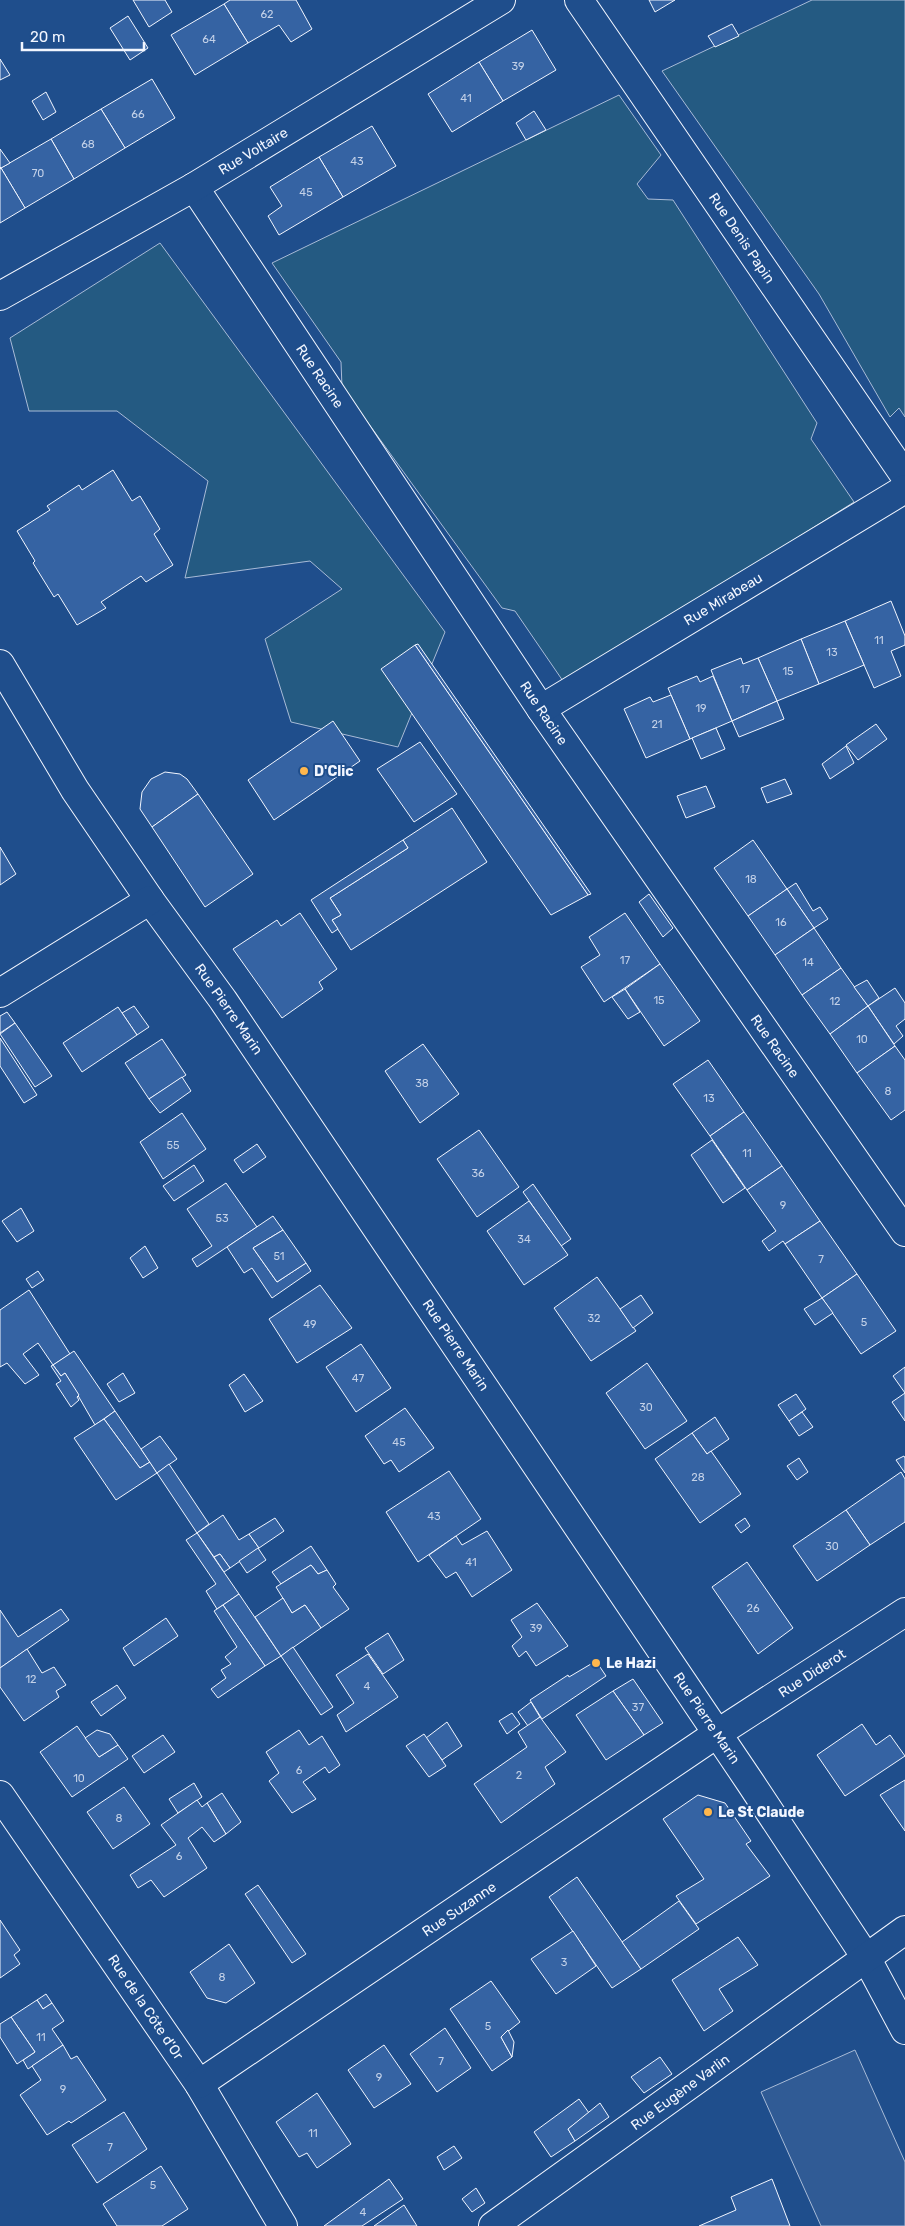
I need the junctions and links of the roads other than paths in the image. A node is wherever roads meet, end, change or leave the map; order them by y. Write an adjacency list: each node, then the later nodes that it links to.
1 (501, 0): 3 (street, Rue Voltaire)
2 (579, 0): 5 (street, Rue Denis Papin)
3 (194, 187): 4 (street, Rue Voltaire); 8 (street, Rue Racine)
4 (0, 296)
5 (905, 476)
6 (905, 489): 8 (street, Rue Mirabeau)
7 (0, 664): 9 (street, Rue Pierre Marin)
8 (541, 709): 11 (street, Rue Racine)
9 (150, 900): 10 (street); 13 (street, Rue Pierre Marin)
10 (0, 993)
11 (905, 1232)
12 (905, 1612): 13 (street, Rue Diderot)
13 (718, 1733): 16 (street, Rue Pierre Marin); 18 (street, Rue Suzanne)
14 (0, 1794): 18 (street, Rue de la Côte d'Or)
15 (905, 1930): 16 (street, Rue Eugène Varlin)
16 (867, 1959): 17 (street, Rue Pierre Marin); 20 (street, Rue Eugène Varlin)
17 (905, 2030)
18 (199, 2084): 19 (street, Rue de la Côte d'Or)
19 (283, 2226)
20 (493, 2226)

